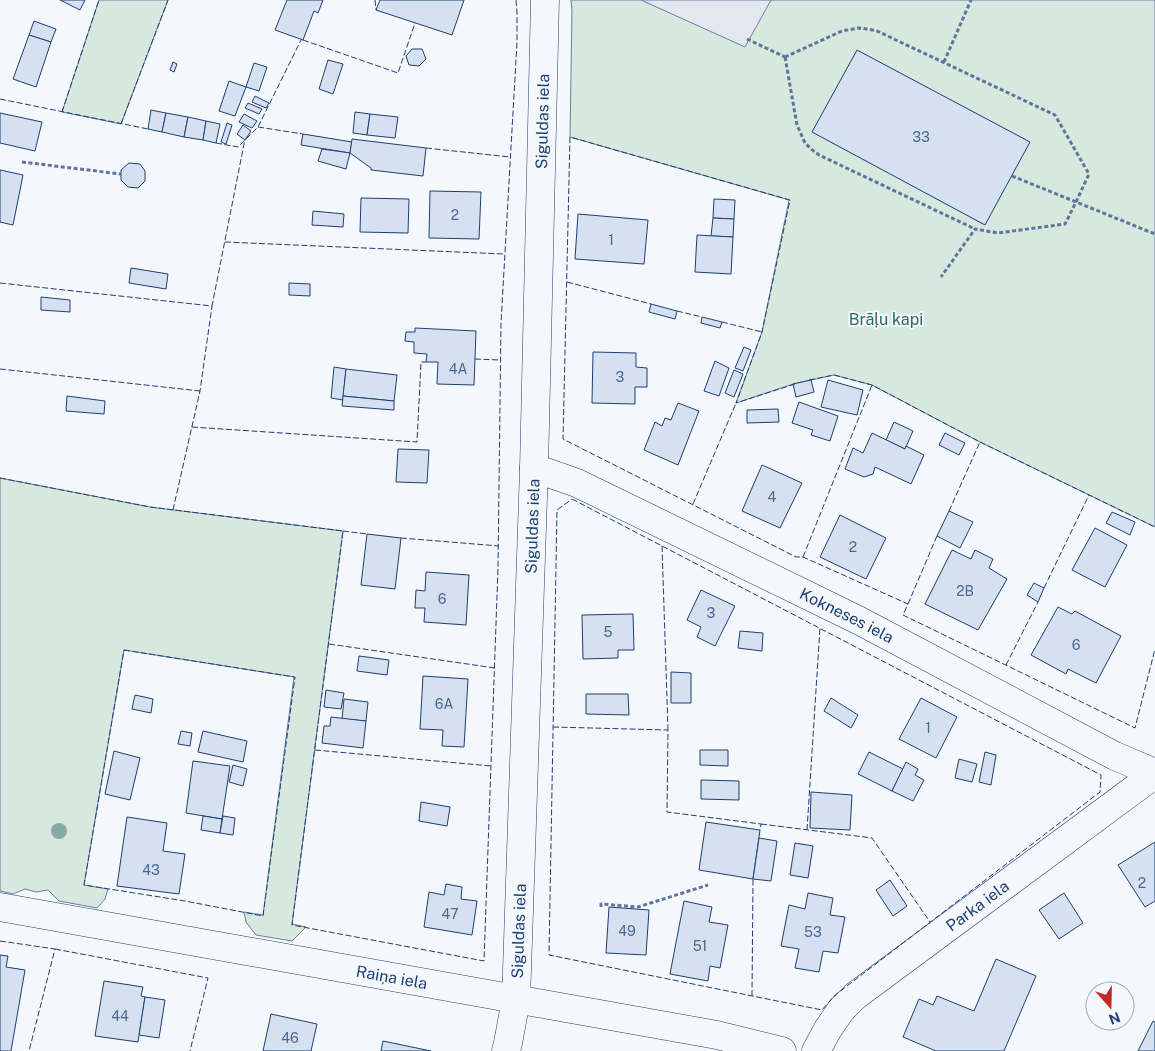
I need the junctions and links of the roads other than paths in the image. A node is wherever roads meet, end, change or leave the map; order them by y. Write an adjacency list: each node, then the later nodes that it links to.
1 (545, 0): 2 (street, Siguldas iela)
2 (534, 468): 3 (street, Kokneses iela); 5 (street, Siguldas iela)
3 (1155, 774): 8 (street, Parka iela)
4 (0, 907): 5 (street, Raiņa iela)
5 (516, 1000): 6 (street, Siguldas iela); 7 (street, Raiņa iela)
6 (506, 1051)
7 (782, 1051)
8 (816, 1051)

